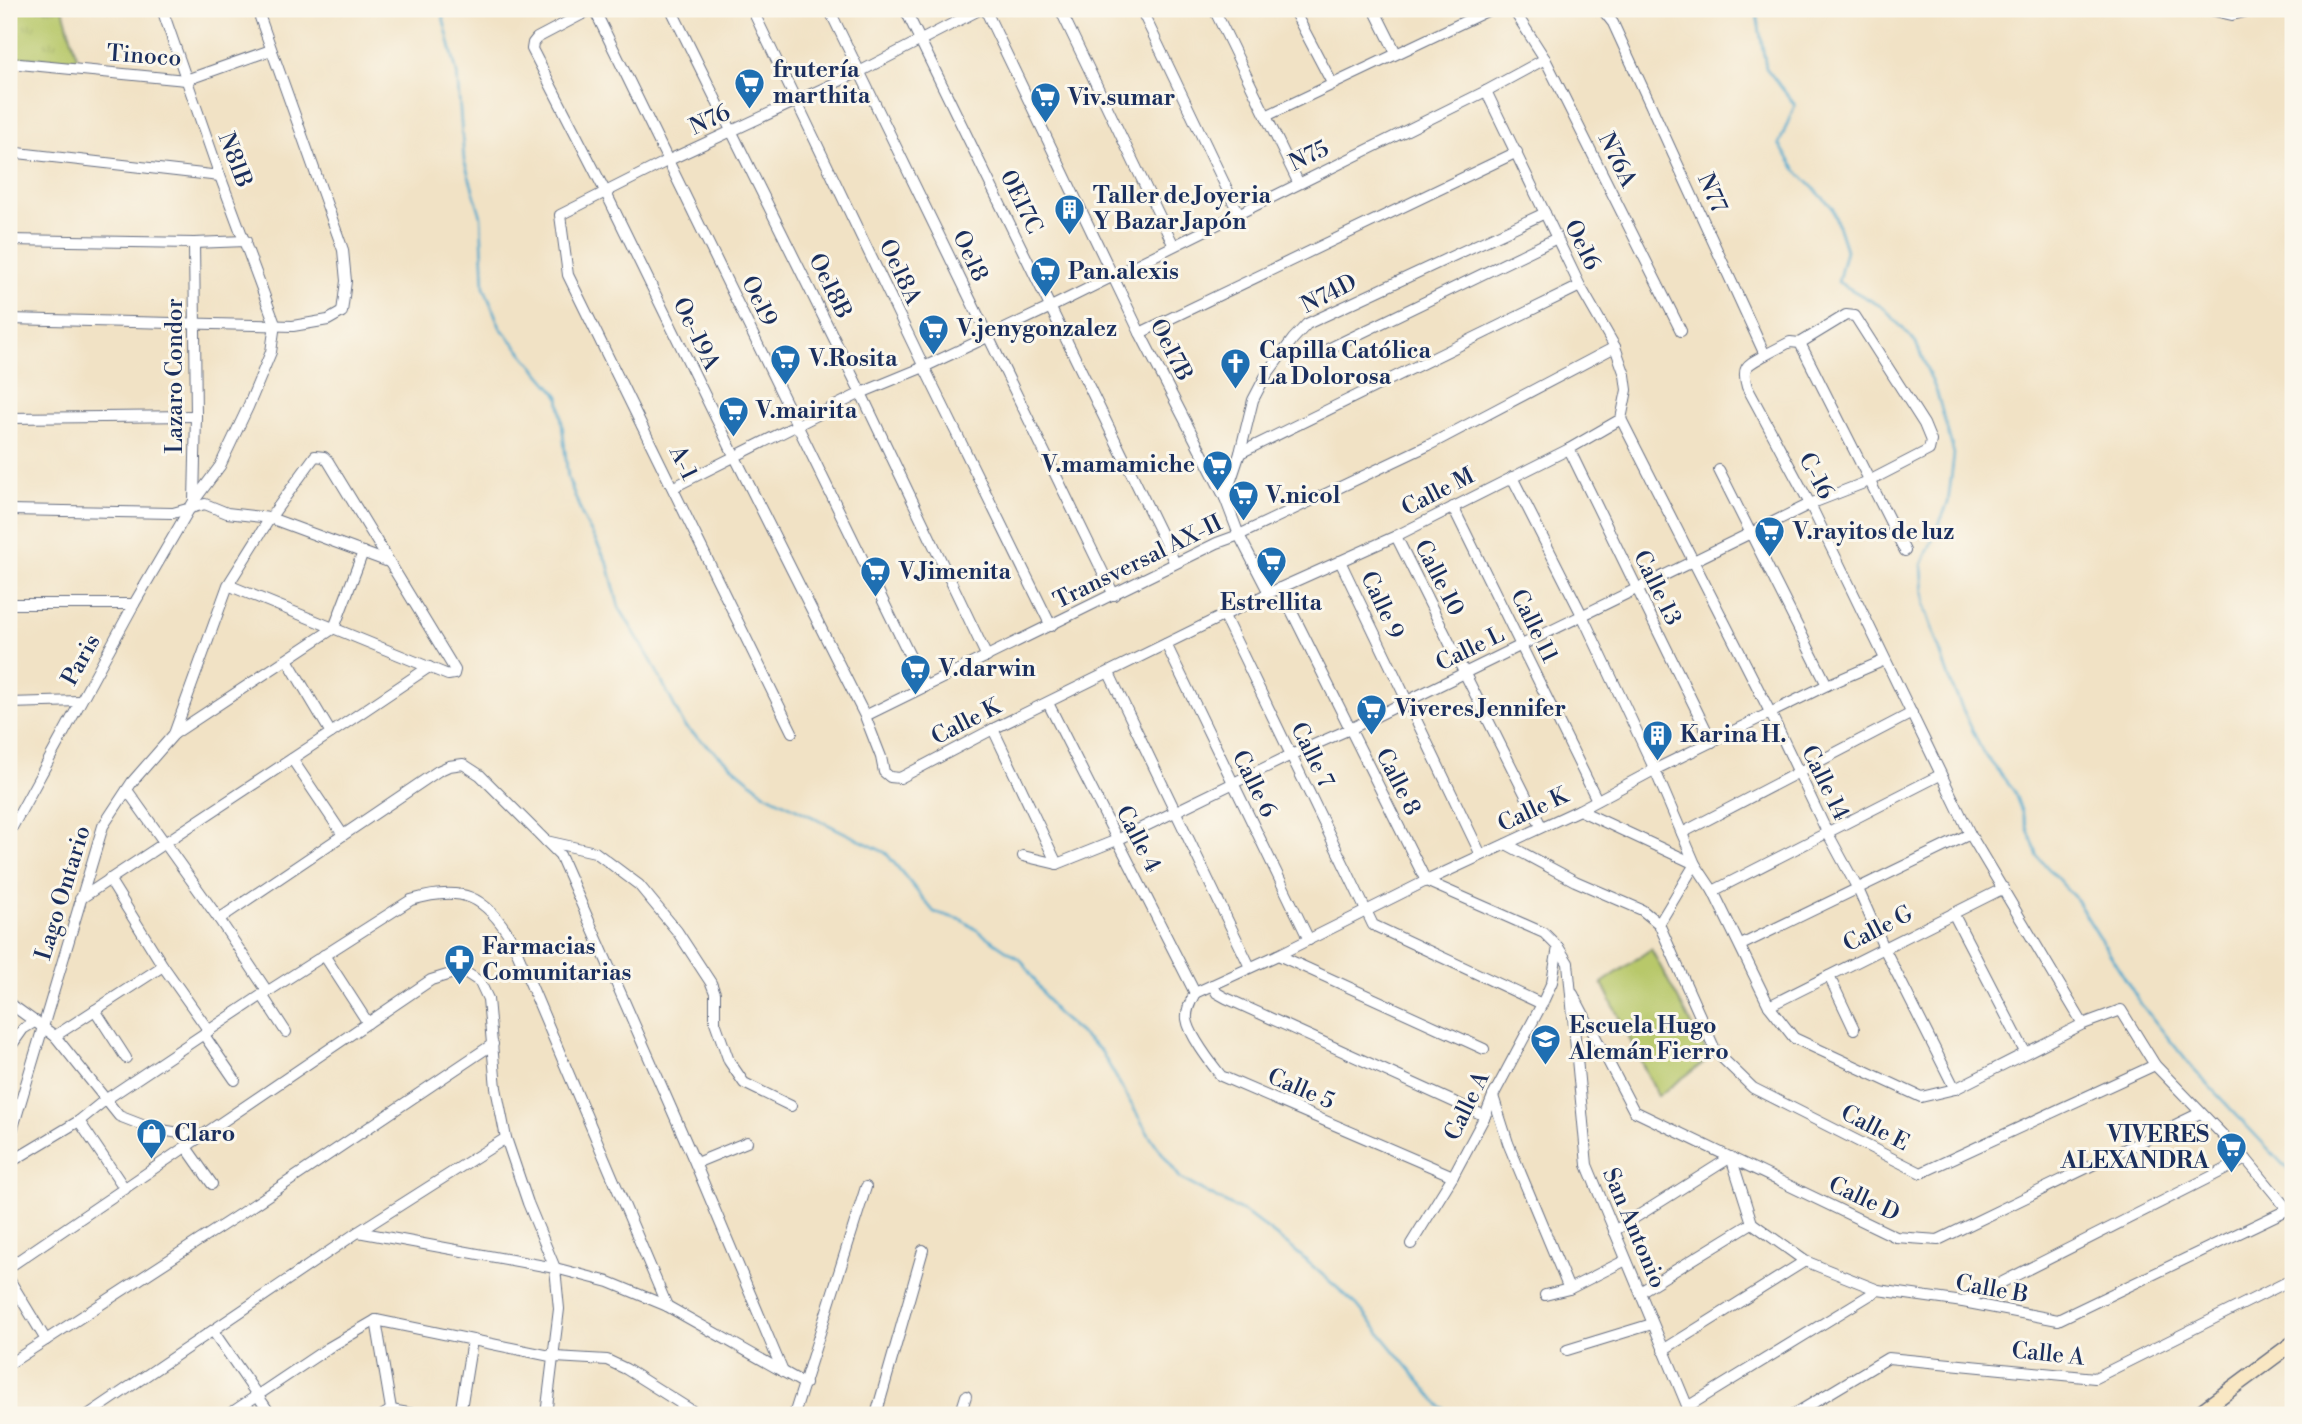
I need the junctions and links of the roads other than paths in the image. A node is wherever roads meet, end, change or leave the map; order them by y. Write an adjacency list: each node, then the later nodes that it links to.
1 (162, 9): 25 (street, N81B)
2 (257, 9): 20 (street)
3 (593, 9): 33 (street, Oe19); 36 (street, Oe-19A)
4 (671, 9): 30 (street, Oe18B)
5 (752, 9): 28 (street, Oe18A)
6 (829, 9): 24 (street, Oe18)
7 (905, 9): 19 (street, 0E17C)
8 (983, 9): 19 (street, N76); 45 (street, Oe17B)
9 (1060, 9): 44 (street)
10 (1141, 9): 38 (street)
11 (1214, 9): 29 (street)
12 (1293, 9): 26 (street)
13 (1374, 9): 21 (street)
14 (1491, 9): 21 (street)
15 (1513, 9): 22 (street, N76A)
16 (1602, 9): 57 (street, N77)
17 (2207, 9): 18 (street)
18 (2257, 9)
19 (921, 41): 24 (street, N76); 47 (street, 0E17C)
20 (271, 50): 25 (street, Tinoco); 50 (street)
21 (1396, 53): 26 (street)
22 (1545, 58): 27 (street, N75); 51 (street, N76A)
23 (9, 63): 25 (street, Tinoco)
24 (861, 71): 28 (street, N76); 53 (street, Oe18)
25 (186, 80): 34 (street, N81B)
26 (1332, 83): 29 (street)
27 (1486, 91): 32 (street, Oe16); 35 (street, N75)
28 (797, 100): 30 (street, N76); 58 (street, Oe18A)
29 (1266, 116): 35 (street)
30 (733, 130): 33 (street, N76); 59 (street, Oe18B)
31 (9, 152): 34 (street)
32 (1517, 152): 39 (street, Oe16); 52 (street)
33 (669, 160): 36 (street, N76); 63 (street, Oe19)
34 (220, 176): 42 (street, N81B)
35 (1298, 182): 38 (street, N75)
36 (605, 191): 37 (street, N76); 66 (street, Oe-19A)
37 (568, 210): 70 (street, A-1)
38 (1238, 212): 44 (street, N75)
39 (1545, 213): 40 (street, Oe16); 65 (street, N74D)
40 (1557, 238): 46 (street, Oe16); 56 (street)
41 (9, 240): 43 (street)
42 (246, 241): 43 (street); 50 (street, N81B)
43 (194, 243): 49 (street, Lazaro Condor)
44 (1173, 244): 45 (street, N75)
45 (1113, 275): 47 (street, N75); 52 (street, Oe17B)
46 (1580, 286): 55 (street, Oe16); 65 (street)
47 (1051, 307): 53 (street, N75); 85 (street, 0E17C)
48 (9, 319): 49 (street)
49 (194, 324): 50 (street); 60 (street, Lazaro Condor)
50 (275, 324): 73 (street)
51 (1681, 331)
52 (1140, 333): 71 (street, Oe17B)
53 (987, 337): 58 (street, N75); 90 (street, Oe18)
54 (1800, 343): 57 (street); 69 (street); 69 (street, Calle L)
55 (1615, 347): 62 (street, Oe16); 78 (street, Transversal AX-II)
56 (1326, 349)
57 (1765, 355): 72 (street, C-16)
58 (924, 367): 59 (street, N75); 95 (street, Oe18A)
59 (861, 393): 63 (street, N75); 99 (street, Oe18B)
60 (196, 416): 61 (street); 73 (street, Lazaro Condor)
61 (9, 418)
62 (1622, 419): 64 (street, Calle M); 84 (street, Calle 14)
63 (798, 426): 66 (street, N75); 106 (street, Oe19)
64 (1569, 449): 68 (street, Calle M); 88 (street, Calle 13)
65 (1240, 453): 71 (street, N74D)
66 (734, 455): 70 (street, N75); 113 (street, Oe-19A)
67 (1719, 470): 77 (street)
68 (1512, 477): 74 (street, Calle M); 93 (street)
69 (1869, 481): 72 (street, Calle L); 80 (street)
70 (674, 487): 116 (street, A-1)
71 (1224, 498): 78 (street, Oe17B)
72 (1810, 504): 77 (street, Calle L); 101 (street, C-16)
73 (192, 505): 75 (street); 76 (street); 92 (street, Paris)
74 (1453, 507): 79 (street, Calle M); 98 (street, Calle 11)
75 (9, 510)
76 (265, 518): 81 (street); 83 (street, Lago Ontario); 86 (street, Lago Ontario)
77 (1752, 533): 84 (street, Calle L); 105 (street)
78 (1239, 535): 85 (street, Transversal AX-II); 89 (street, Oe17B)
79 (1396, 536): 82 (street, Calle M); 104 (street, Calle 10)
80 (1905, 551)
81 (363, 552): 83 (street); 96 (street)
82 (1340, 561): 87 (street, Calle M); 108 (street, Calle 9)
83 (390, 562): 102 (street)
84 (1694, 563): 88 (street, Calle L); 112 (street, Calle 14)
85 (1175, 564): 90 (street, Transversal AX-II)
86 (228, 585): 96 (street); 118 (street, Lago Ontario)
87 (1280, 588): 89 (street, Calle M); 115 (street, Calle 8)
88 (1636, 590): 93 (street, Calle L); 119 (street, Calle 13)
89 (1269, 593): 94 (street, Calle K)
90 (1114, 595): 95 (street, Transversal AX-II)
91 (9, 604): 92 (street)
92 (134, 604): 107 (street, Paris)
93 (1582, 615): 98 (street, Calle L); 123 (street)
94 (1223, 616): 97 (street, Calle K); 120 (street, Calle 7)
95 (1051, 626): 99 (street, Transversal AX-II)
96 (334, 628): 100 (street); 102 (street)
97 (1166, 644): 103 (street, Calle K); 126 (street, Calle 6)
98 (1522, 645): 104 (street, Calle L); 128 (street, Calle 11)
99 (987, 657): 106 (street, Transversal AX-II)
100 (288, 660): 117 (street); 118 (street)
101 (1885, 660): 105 (street, Calle K); 111 (street, C-16)
102 (429, 667): 117 (street)
103 (1109, 673): 110 (street, Calle K); 130 (street)
104 (1466, 673): 108 (street, Calle L); 131 (street, Calle 10)
105 (1827, 685): 112 (street, Calle K)
106 (925, 687): 113 (street, Transversal AX-II)
107 (80, 701): 109 (street); 132 (street, Paris)
108 (1407, 702): 115 (street, Calle L); 141 (street, Calle 9)
109 (9, 703)
110 (1048, 703): 114 (street, Calle K); 137 (street, Calle 4)
111 (1912, 713): 124 (street); 125 (street, C-16)
112 (1771, 714): 119 (street, Calle K); 124 (street, Calle 14)
113 (865, 716): 121 (street, Oe-19A)
114 (993, 729): 121 (street, Calle K); 143 (street)
115 (1350, 729): 120 (street, Calle L); 146 (street, Calle 8)
116 (792, 732)
117 (331, 733): 122 (street)
118 (174, 734): 127 (street, Lago Ontario)
119 (1712, 742): 123 (street, Calle K)
120 (1291, 755): 126 (street, Calle L); 151 (street, Calle 7)
121 (881, 757)
122 (292, 759): 136 (street); 139 (street)
123 (1654, 769): 128 (street, Calle K); 133 (street)
124 (1799, 772): 133 (street); 134 (street, Calle 14)
125 (1940, 775): 134 (street); 135 (street, C-16)
126 (1232, 785): 130 (street, Calle L); 155 (street, Calle 6)
127 (127, 790): 139 (street); 150 (street, Lago Ontario)
128 (1597, 800): 129 (street, Calle K)
129 (1580, 810): 131 (street, Calle K); 144 (street)
130 (1176, 811): 137 (street, Calle L); 162 (street)
131 (1541, 826): 140 (street, Calle K)
132 (9, 832)
133 (1682, 832): 144 (street)
134 (1827, 832): 147 (street, Calle 14); 149 (street)
135 (1970, 834): 147 (street); 148 (street, C-16)
136 (343, 835): 138 (street); 153 (street)
137 (1116, 840): 143 (street, Calle L); 168 (street, Calle 4)
138 (546, 841): 191 (street); 203 (street)
139 (166, 842): 145 (street); 153 (street)
140 (1506, 844): 141 (street, Calle K); 154 (street)
141 (1481, 855): 146 (street, Calle K)
142 (1023, 856): 143 (street)
143 (1058, 864)
144 (1695, 864): 149 (street); 154 (street)
145 (109, 879): 150 (street); 161 (street)
146 (1426, 881): 151 (street, Calle K); 157 (street)
147 (1858, 888): 156 (street); 158 (street, Calle 14)
148 (2004, 888): 152 (street, Calle G); 176 (street, C-16)
149 (1713, 891): 156 (street)
150 (79, 899): 175 (street, Lago Ontario)
151 (1366, 911): 155 (street, Calle K); 171 (street)
152 (1953, 913): 158 (street, Calle G); 184 (street)
153 (219, 919): 167 (street)
154 (1660, 924): 186 (street, Calle E)
155 (1309, 940): 160 (street, Calle K)
156 (1741, 945): 172 (street)
157 (1558, 947): 164 (street, Calle A); 165 (street, San Antonio)
158 (1884, 948): 163 (street, Calle G); 188 (street, Calle 14)
159 (324, 955): 167 (street); 174 (street); 225 (street)
160 (1278, 955): 162 (street, Calle K); 183 (street)
161 (163, 965): 173 (street); 179 (street)
162 (1250, 967): 166 (street, Calle K)
163 (1829, 976): 172 (street, Calle G); 177 (street)
164 (1552, 982): 165 (street); 171 (street, Calle A)
165 (1570, 982): 169 (street, San Antonio)
166 (1212, 985): 168 (street, Calle K); 193 (street)
167 (264, 993): 178 (street); 179 (street)
168 (1195, 993): 204 (street, Calle 5)
169 (1573, 993): 200 (street, Calle D); 210 (street, San Antonio)
170 (9, 1003): 175 (street)
171 (1542, 1004): 189 (street, Calle A)
172 (1769, 1006): 188 (street)
173 (95, 1010): 180 (street); 185 (street)
174 (368, 1023): 181 (street); 195 (street)
175 (40, 1024): 180 (street); 182 (street); 197 (street, Lago Ontario)
176 (2083, 1024): 184 (street); 186 (street)
177 (1854, 1029)
178 (286, 1032)
179 (207, 1033): 187 (street); 190 (street)
180 (55, 1036): 190 (street)
181 (493, 1044): 196 (street); 229 (street)
182 (9, 1049)
183 (1484, 1049)
184 (2025, 1052): 188 (street)
185 (126, 1058)
186 (2155, 1065): 192 (street)
187 (235, 1080)
188 (1955, 1089)
189 (1493, 1096): 193 (street, Calle A); 220 (street)
190 (105, 1100): 194 (street); 195 (street)
191 (791, 1106)
192 (2200, 1113): 200 (street, Calle D); 201 (street)
193 (1485, 1116): 204 (street, Calle A)
194 (79, 1121): 202 (street); 207 (street)
195 (203, 1135): 199 (street)
196 (506, 1138): 211 (street); 217 (street)
197 (9, 1141)
198 (747, 1142): 203 (street)
199 (186, 1147): 205 (street); 207 (street)
200 (1731, 1157): 209 (street); 210 (street)
201 (2246, 1159): 208 (street); 224 (street)
202 (9, 1163)
203 (696, 1163): 236 (street)
204 (1453, 1175): 212 (street, Calle A)
205 (212, 1184)
206 (866, 1187): 237 (street)
207 (125, 1189): 216 (street)
208 (2290, 1213): 224 (street, Calle B)
209 (1752, 1223): 215 (street, Calle B); 222 (street)
210 (1614, 1231): 214 (street, San Antonio)
211 (358, 1232): 217 (street); 228 (street)
212 (1411, 1244)
213 (923, 1250): 250 (street)
214 (1626, 1260): 220 (street); 222 (street, San Antonio)
215 (1805, 1261): 221 (street, Calle B); 233 (street)
216 (9, 1267)
217 (555, 1268): 225 (street); 234 (street)
218 (9, 1279): 229 (street)
219 (2293, 1279): 252 (street, Calle A)
220 (1569, 1289): 223 (street)
221 (1878, 1290): 224 (street, Calle B); 240 (street)
222 (1640, 1292): 227 (street, San Antonio)
223 (1545, 1295)
224 (1963, 1303)
225 (667, 1306): 236 (street)
226 (376, 1320): 230 (street); 238 (street); 241 (street)
227 (1653, 1324): 232 (street); 233 (street, San Antonio)
228 (213, 1331): 238 (street); 242 (street)
229 (46, 1340): 235 (street)
230 (472, 1340): 234 (street); 246 (street)
231 (2293, 1343): 253 (street)
232 (1567, 1349)
233 (1663, 1350): 240 (street, San Antonio)
234 (555, 1357): 247 (street); 248 (street)
235 (9, 1364)
236 (783, 1372): 237 (street)
237 (805, 1384): 249 (street)
238 (259, 1395): 243 (street); 244 (street)
239 (966, 1396): 251 (street)
240 (1689, 1411)
241 (389, 1413): 245 (street)
242 (88, 1415)
243 (228, 1415)
244 (271, 1415)
245 (420, 1415)
246 (460, 1415)
247 (546, 1415)
248 (699, 1415)
249 (794, 1415)
250 (876, 1415)
251 (960, 1415)
252 (1793, 1415)
253 (2196, 1415)

